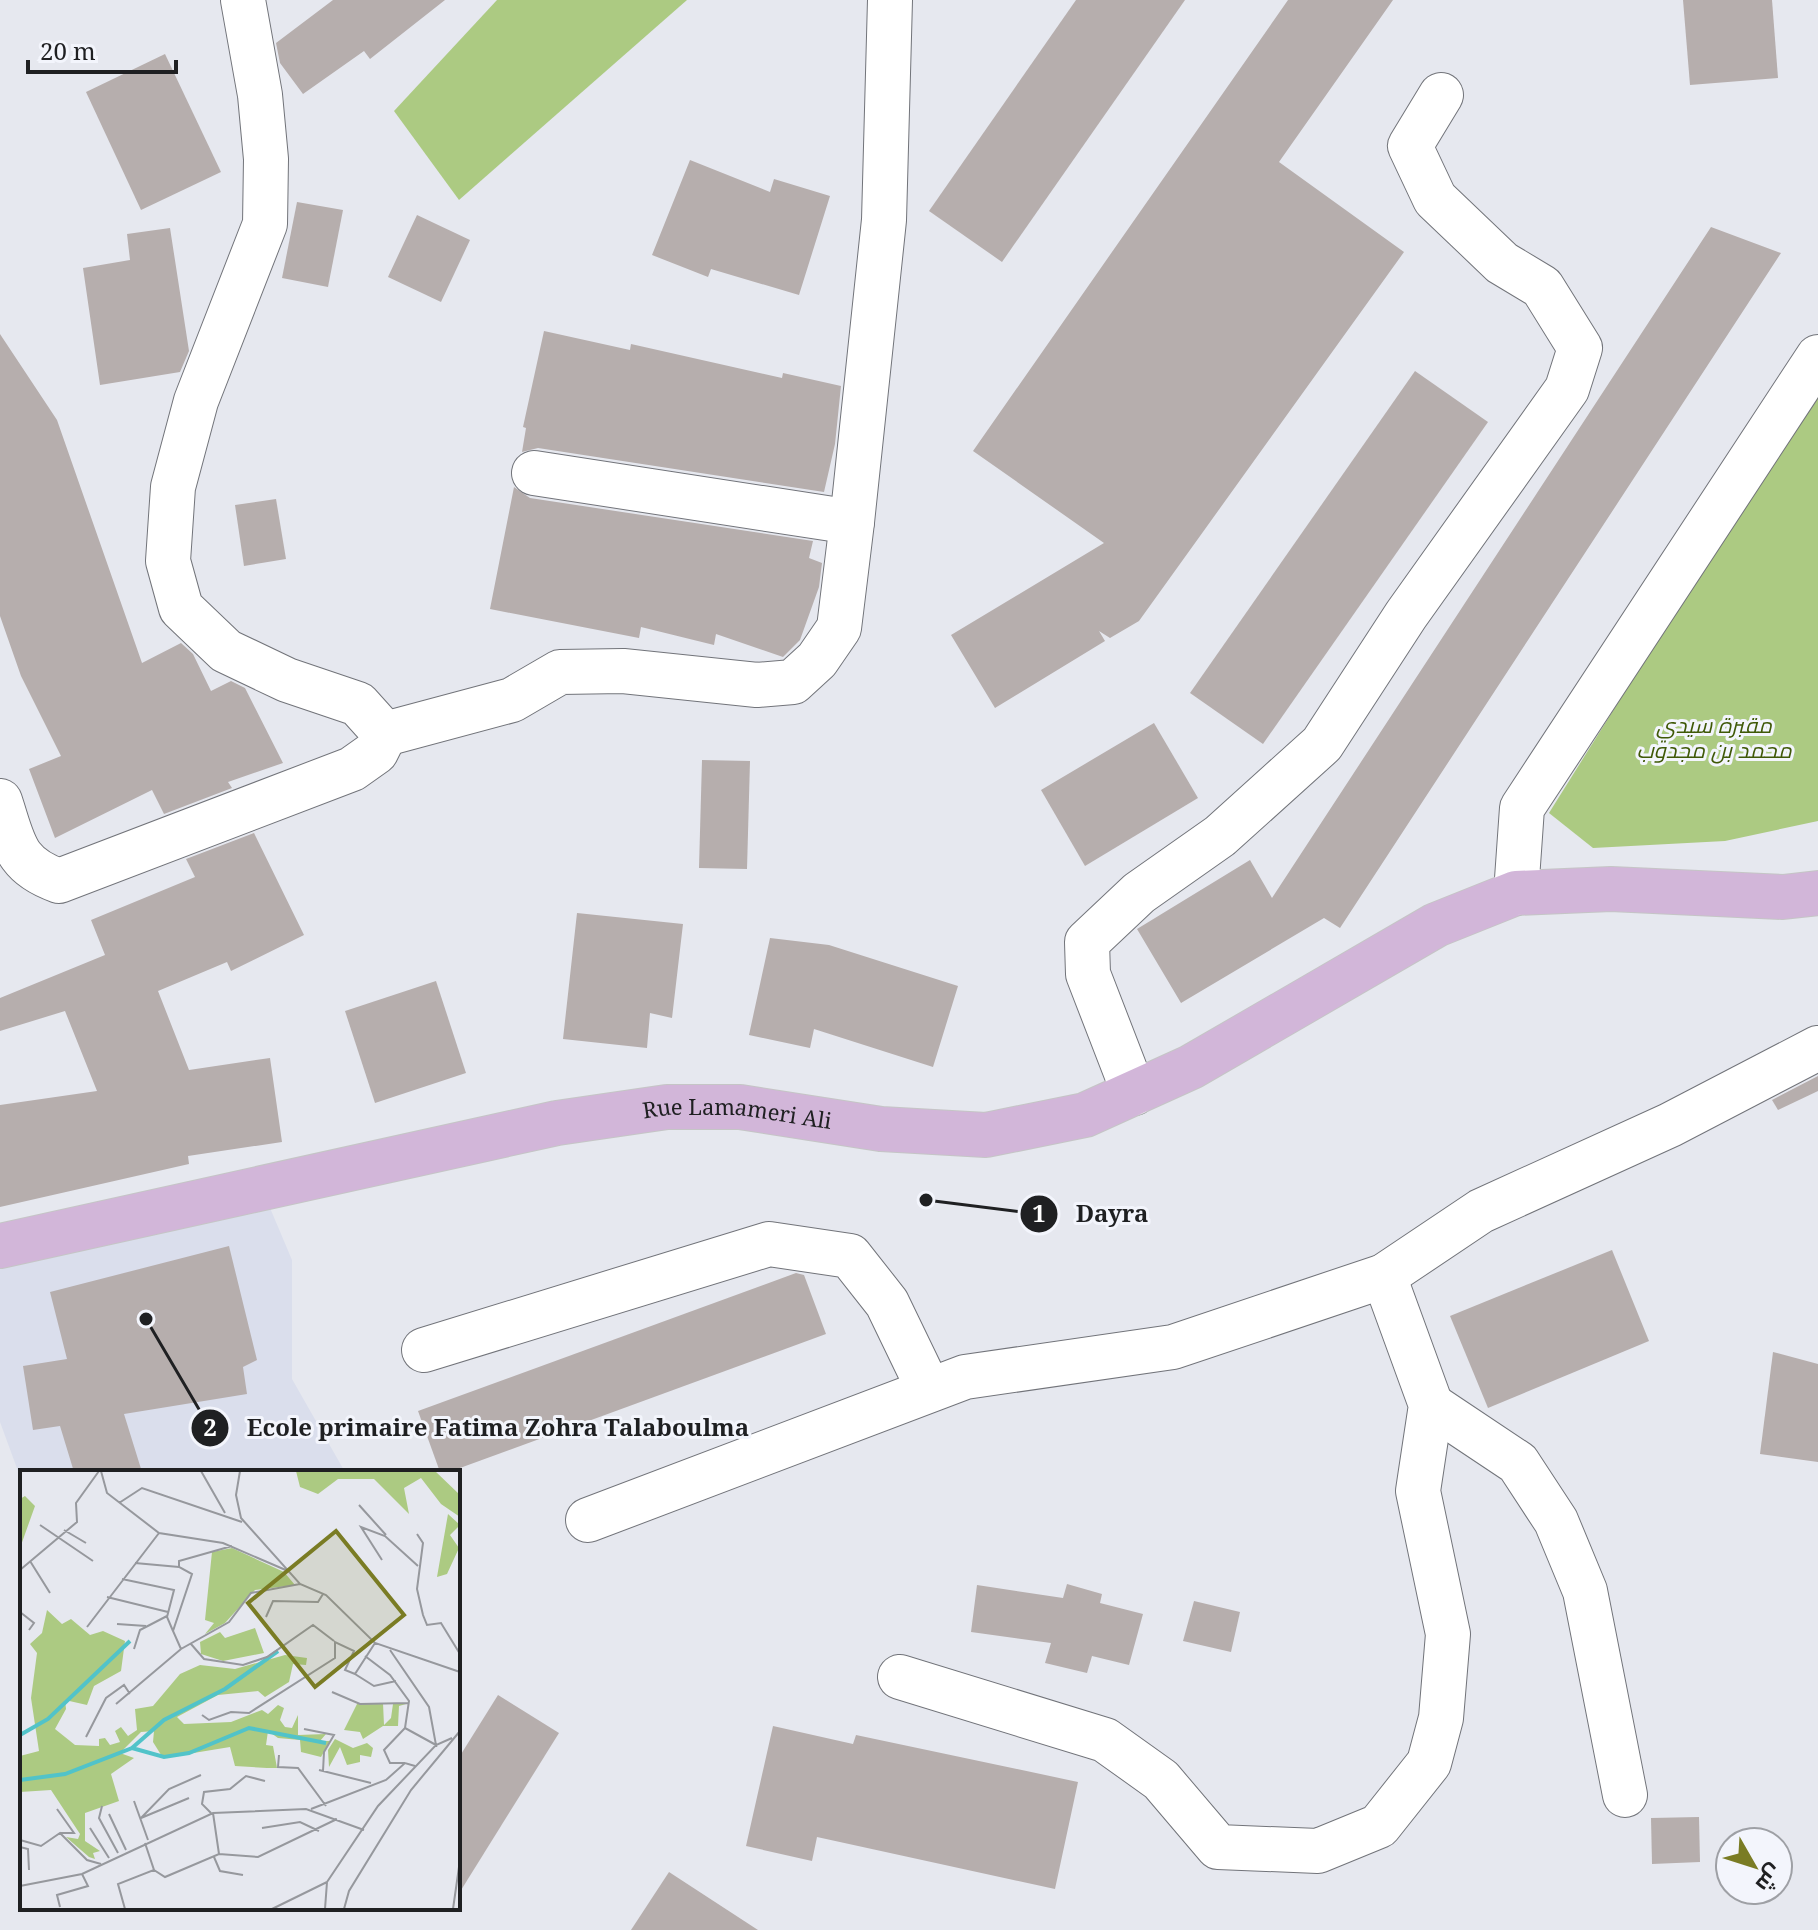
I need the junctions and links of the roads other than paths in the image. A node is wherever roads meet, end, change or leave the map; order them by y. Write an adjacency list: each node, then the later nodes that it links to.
1 (243, 0): 7 (street)
2 (890, 0): 6 (street)
3 (1441, 95): 12 (street)
4 (1818, 357): 10 (street)
5 (534, 473): 6 (street)
6 (852, 522): 7 (street)
7 (385, 734): 8 (street)
8 (0, 801)
9 (1806, 889): 10 (main road, Rue Lamameri Ali)
10 (1516, 893): 12 (main road, Rue Lamameri Ali)
11 (1818, 1048): 14 (street)
12 (1134, 1093): 13 (main road, Rue Lamameri Ali)
13 (0, 1246)
14 (1384, 1276): 16 (street); 17 (street)
15 (424, 1350): 16 (street)
16 (929, 1390): 18 (street)
17 (1431, 1405): 19 (street); 20 (street)
18 (588, 1520)
19 (900, 1677)
20 (1625, 1795)

